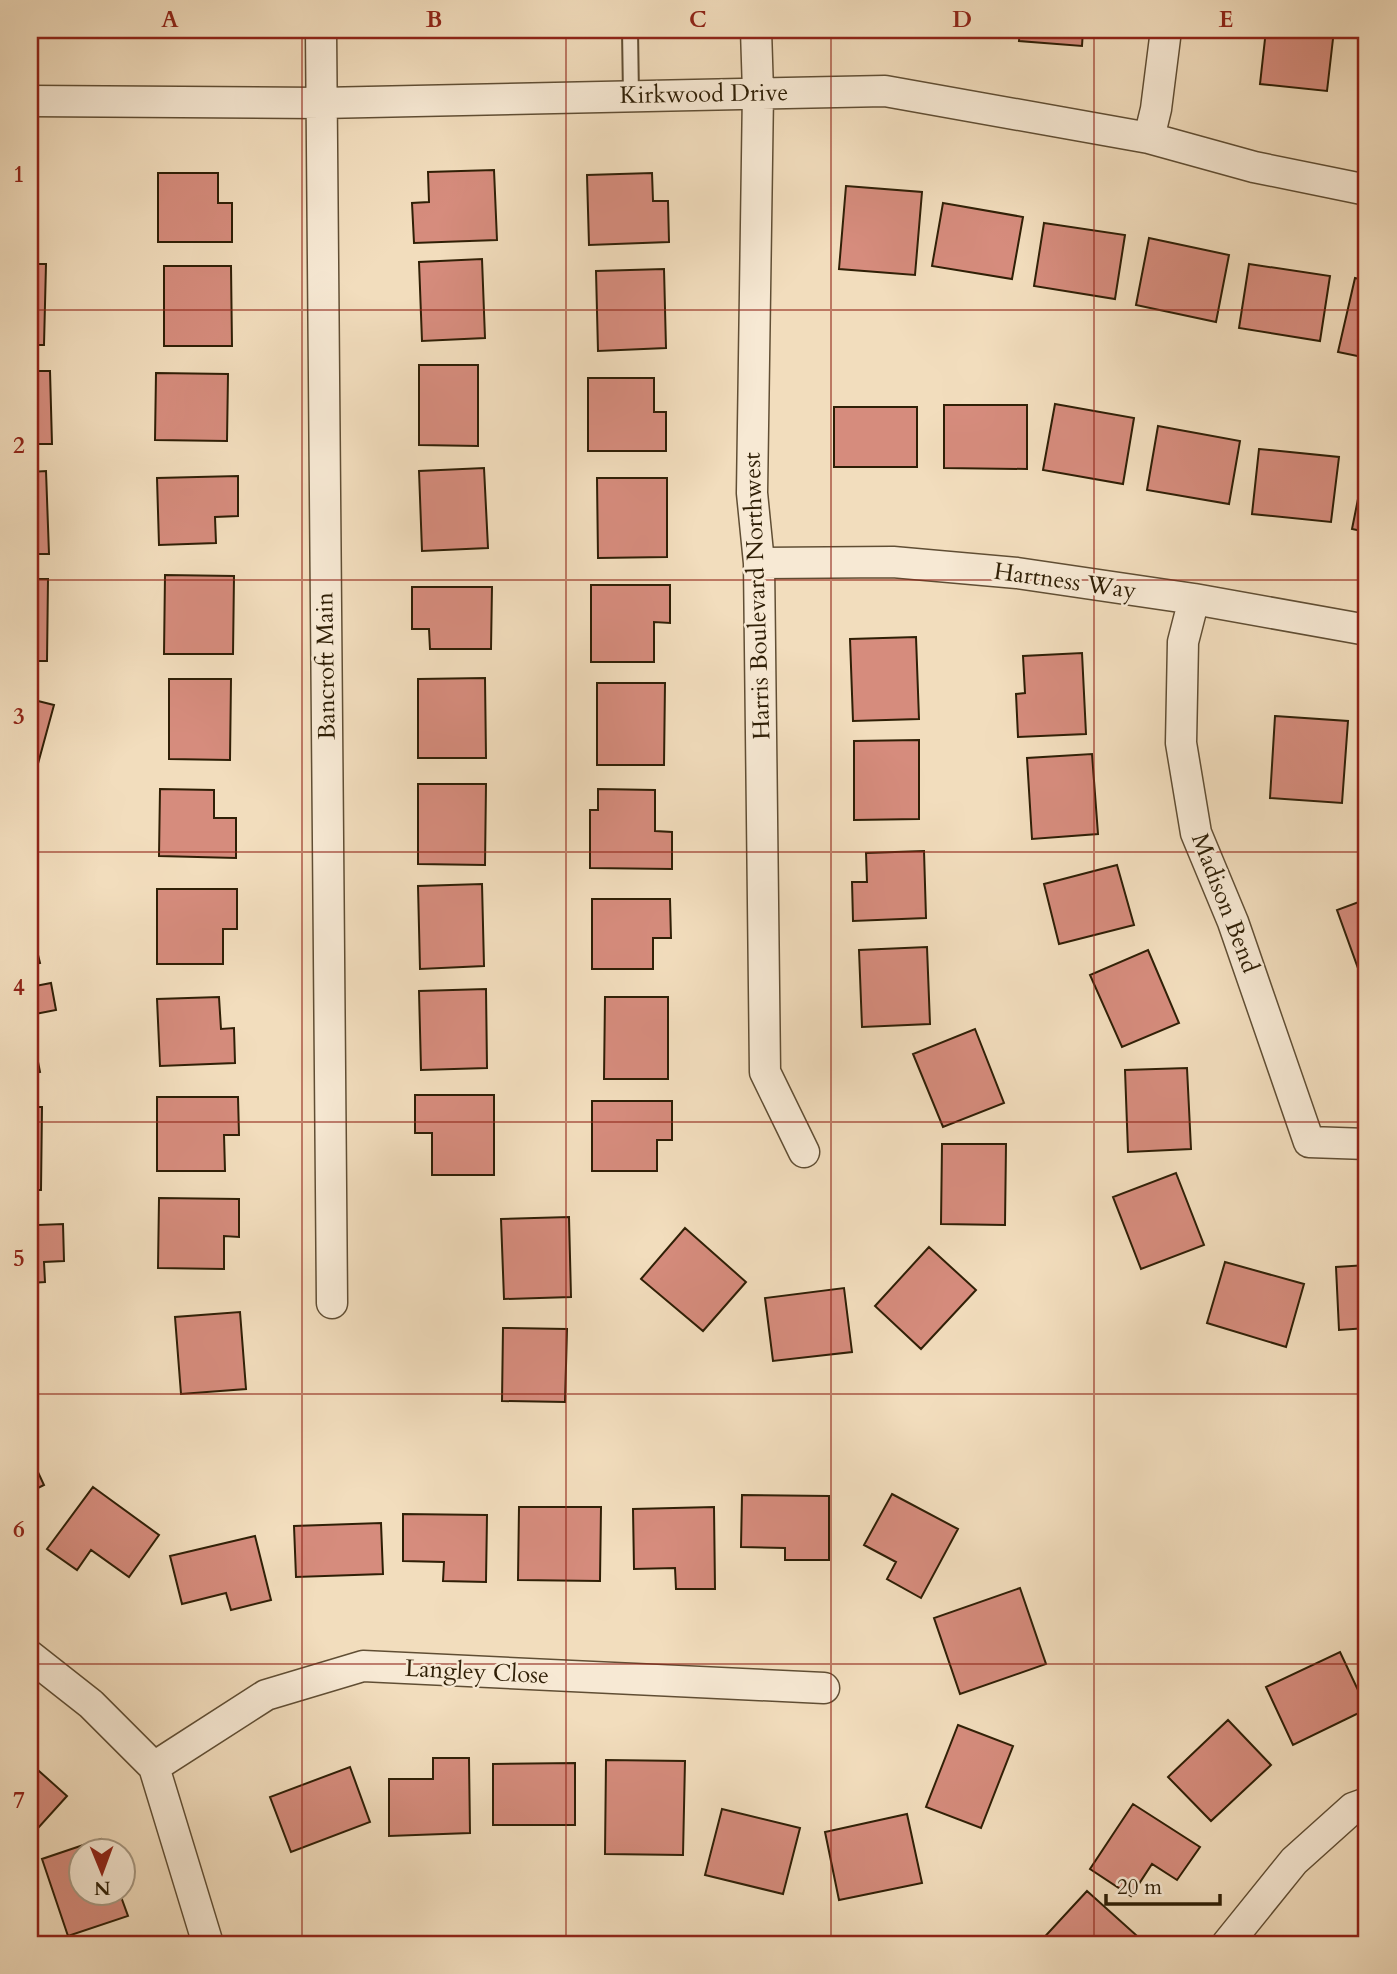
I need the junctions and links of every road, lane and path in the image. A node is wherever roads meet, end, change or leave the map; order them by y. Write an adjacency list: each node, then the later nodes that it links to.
1 (321, 30): 8 (street, Bancroft Main)
2 (630, 30): 6 (lane)
3 (756, 30): 5 (street, Harris Boulevard Northwest)
4 (1166, 30): 9 (street)
5 (758, 93): 6 (street, Kirkwood Drive); 9 (street, Kirkwood Drive); 11 (street, Harris Boulevard Northwest)
6 (631, 96): 8 (street, Kirkwood Drive)
7 (30, 101): 8 (street, Kirkwood Drive)
8 (321, 103): 16 (street, Bancroft Main)
9 (1149, 138): 10 (street, Kirkwood Drive)
10 (1367, 190)
11 (759, 563): 12 (street, Hartness Way); 15 (street, Harris Boulevard Northwest)
12 (1194, 598): 13 (street, Hartness Way); 14 (street, Madison Bend)
13 (1367, 630)
14 (1367, 1144)
15 (804, 1152)
16 (332, 1303)
17 (30, 1656): 19 (street)
18 (824, 1688): 19 (street, Langley Close)
19 (154, 1767): 21 (street)
20 (1367, 1802): 22 (street)
21 (208, 1944)
22 (1227, 1944)

